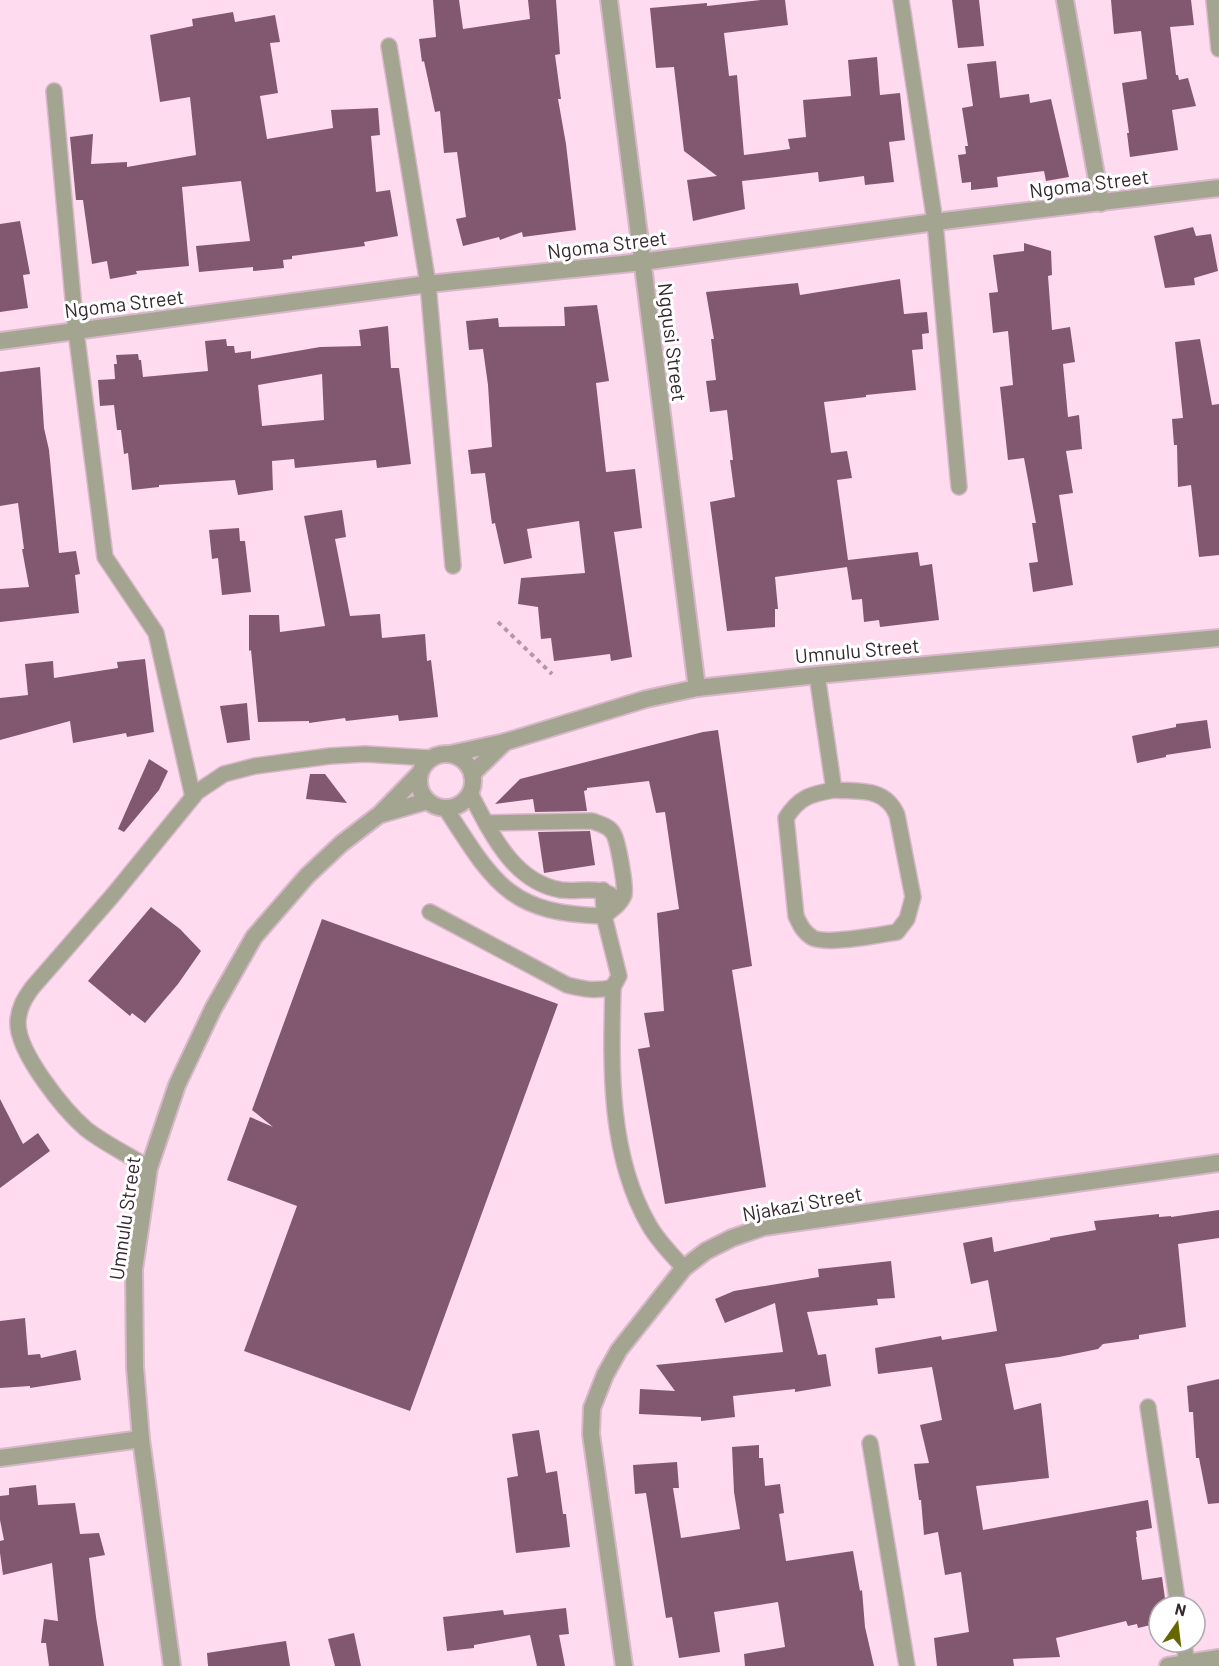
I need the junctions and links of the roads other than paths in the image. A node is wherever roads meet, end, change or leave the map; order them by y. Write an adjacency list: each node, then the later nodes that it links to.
1 (609, 0): 11 (street, Ngqusi Street)
2 (901, 0): 10 (lane)
3 (1065, 0): 9 (street)
4 (1214, 0): 6 (lane)
5 (388, 46): 12 (lane)
6 (1219, 49)
7 (54, 91): 13 (lane)
8 (1219, 188): 9 (street, Ngoma Street)
9 (1101, 202): 10 (street, Ngoma Street)
10 (934, 222): 11 (street, Ngoma Street); 15 (lane)
11 (642, 262): 12 (street, Ngoma Street); 19 (street, Ngqusi Street)
12 (428, 284): 13 (street, Ngoma Street); 16 (lane)
13 (76, 331): 14 (street, Ngoma Street); 27 (lane)
14 (0, 341)
15 (959, 487)
16 (453, 566)
17 (1219, 638): 18 (street, Umnulu Street)
18 (817, 675): 19 (street, Umnulu Street); 25 (lane)
19 (697, 688): 20 (street, Umnulu Street)
20 (505, 742): 21 (street, Umnulu Street); 24 (street, Umnulu Street)
21 (450, 754): 22 (street); 24 (street)
22 (431, 758): 23 (street); 27 (lane)
23 (419, 774): 28 (street); 30 (street, Umnulu Street)
24 (472, 774): 26 (street)
25 (834, 790): 25 (lane)
26 (470, 793): 29 (street); 31 (lane)
27 (193, 797): 38 (lane)
28 (427, 801): 29 (street); 30 (street, Umnulu Street)
29 (446, 809): 35 (lane)
30 (380, 814): 38 (street, Umnulu Street)
31 (486, 823): 32 (lane); 33 (lane)
32 (603, 890): 33 (lane); 35 (lane)
33 (621, 901): 35 (lane)
34 (429, 912): 36 (lane)
35 (604, 916): 36 (lane)
36 (613, 987): 39 (lane)
37 (1219, 1163): 39 (street, Njakazi Street)
38 (149, 1168): 41 (street, Umnulu Street)
39 (684, 1268): 48 (street, Njakazi Street)
40 (1148, 1407): 44 (lane)
41 (141, 1439): 43 (street); 47 (street, Umnulu Street)
42 (870, 1443): 49 (lane)
43 (0, 1458)
44 (1176, 1594)
45 (1219, 1658): 46 (street)
46 (1187, 1665): 50 (street)
47 (172, 1666)
48 (624, 1666)
49 (907, 1666)
50 (1168, 1666)

